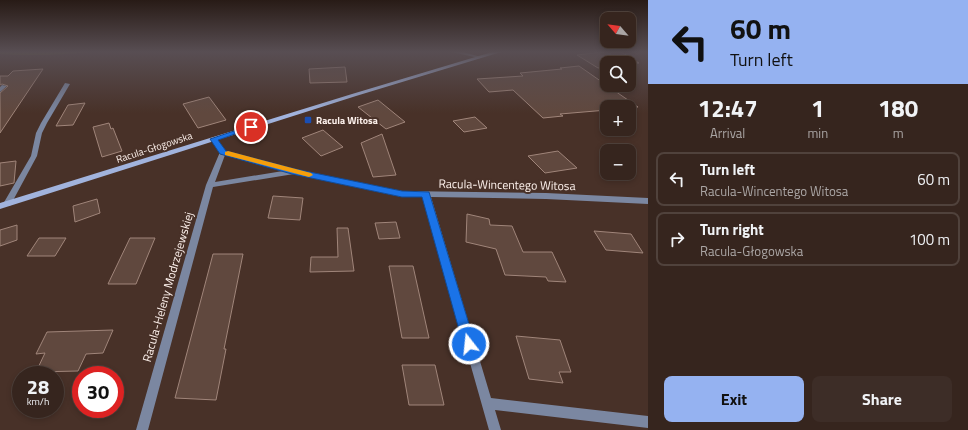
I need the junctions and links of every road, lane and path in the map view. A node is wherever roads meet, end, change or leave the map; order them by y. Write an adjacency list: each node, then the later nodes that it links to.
1 (430, 72): 3 (street, Racula-Głogowska)
2 (67, 84): 9 (street)
3 (214, 139): 4 (street); 9 (street, Racula-Głogowska)
4 (223, 152): 5 (street, Racula-Wincentego Witosa); 6 (street, Racula-Heleny Modrzejewskiej)
5 (295, 172): 6 (street, Racula-Wincentego Witosa); 7 (street, Racula-Wincentego Witosa)
6 (210, 185): 13 (street, Racula-Heleny Modrzejewskiej)
7 (426, 194): 8 (street, Racula-Wincentego Witosa); 11 (street)
8 (648, 202)
9 (7, 204): 10 (street, Racula-Głogowska)
10 (0, 206)
11 (487, 403): 12 (street); 14 (street)
12 (648, 422)
13 (142, 430)
14 (495, 430)

